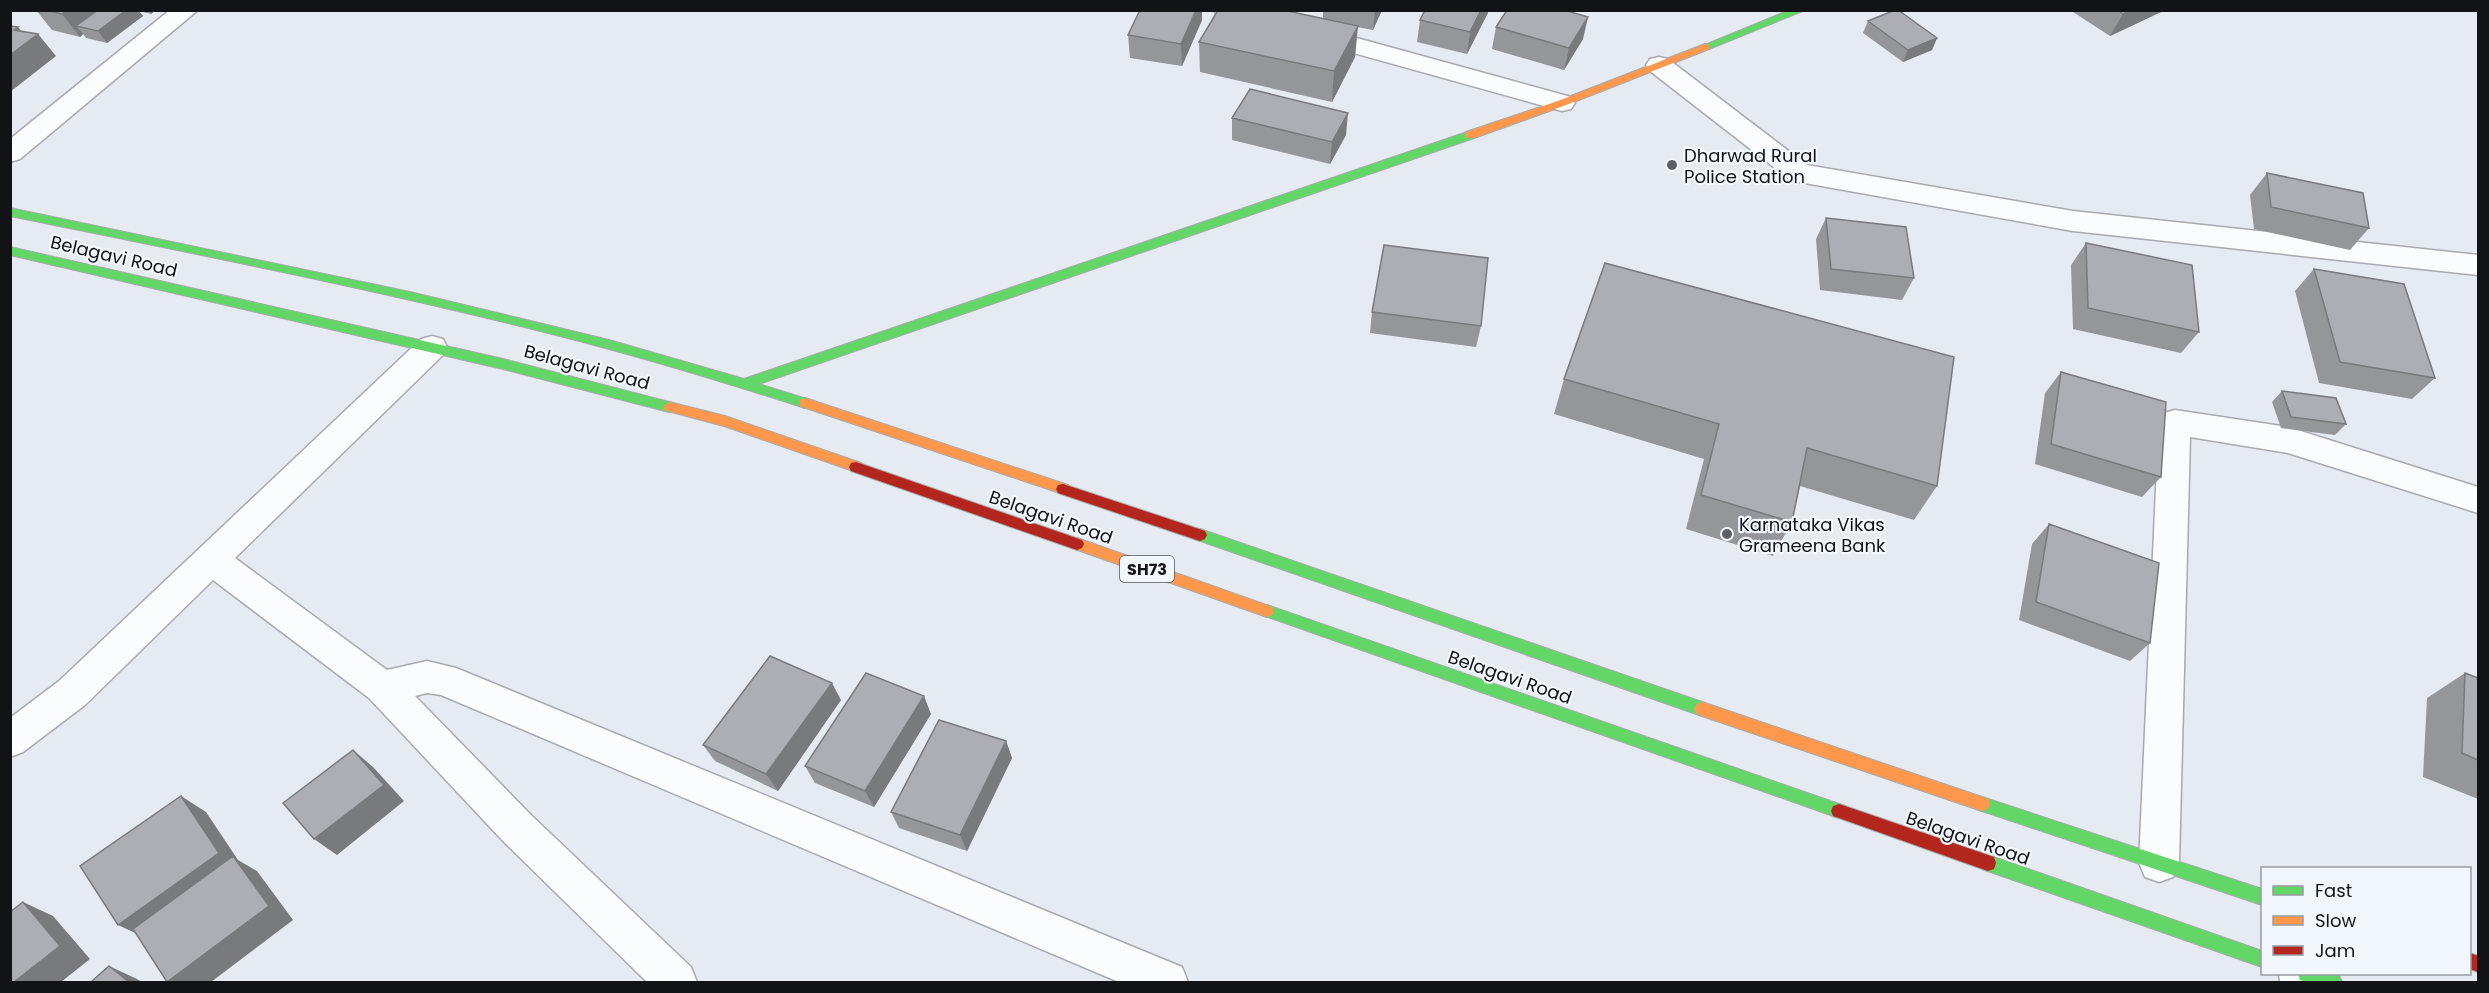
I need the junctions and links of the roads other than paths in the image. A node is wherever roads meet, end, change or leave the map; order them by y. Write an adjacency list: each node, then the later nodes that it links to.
1 (186, 10): 6 (street)
2 (1226, 10): 5 (street)
3 (1793, 12): 4 (main road)
4 (1659, 65): 5 (main road); 9 (street)
5 (1562, 102): 11 (main road)
6 (10, 153)
7 (10, 213): 11 (main road)
8 (10, 251): 10 (main road, Belagavi Road / SH73)
9 (2478, 265)
10 (432, 347): 13 (street); 18 (main road, Belagavi Road / SH73)
11 (746, 383): 16 (main road)
12 (2478, 500): 16 (street)
13 (211, 559): 14 (street); 15 (street)
14 (382, 687): 20 (street); 21 (street)
15 (10, 740)
16 (2158, 863): 17 (main road)
17 (2261, 897)
18 (2261, 959)
19 (2309, 975): 22 (main road)
20 (676, 982)
21 (1167, 982)
22 (2333, 982)

